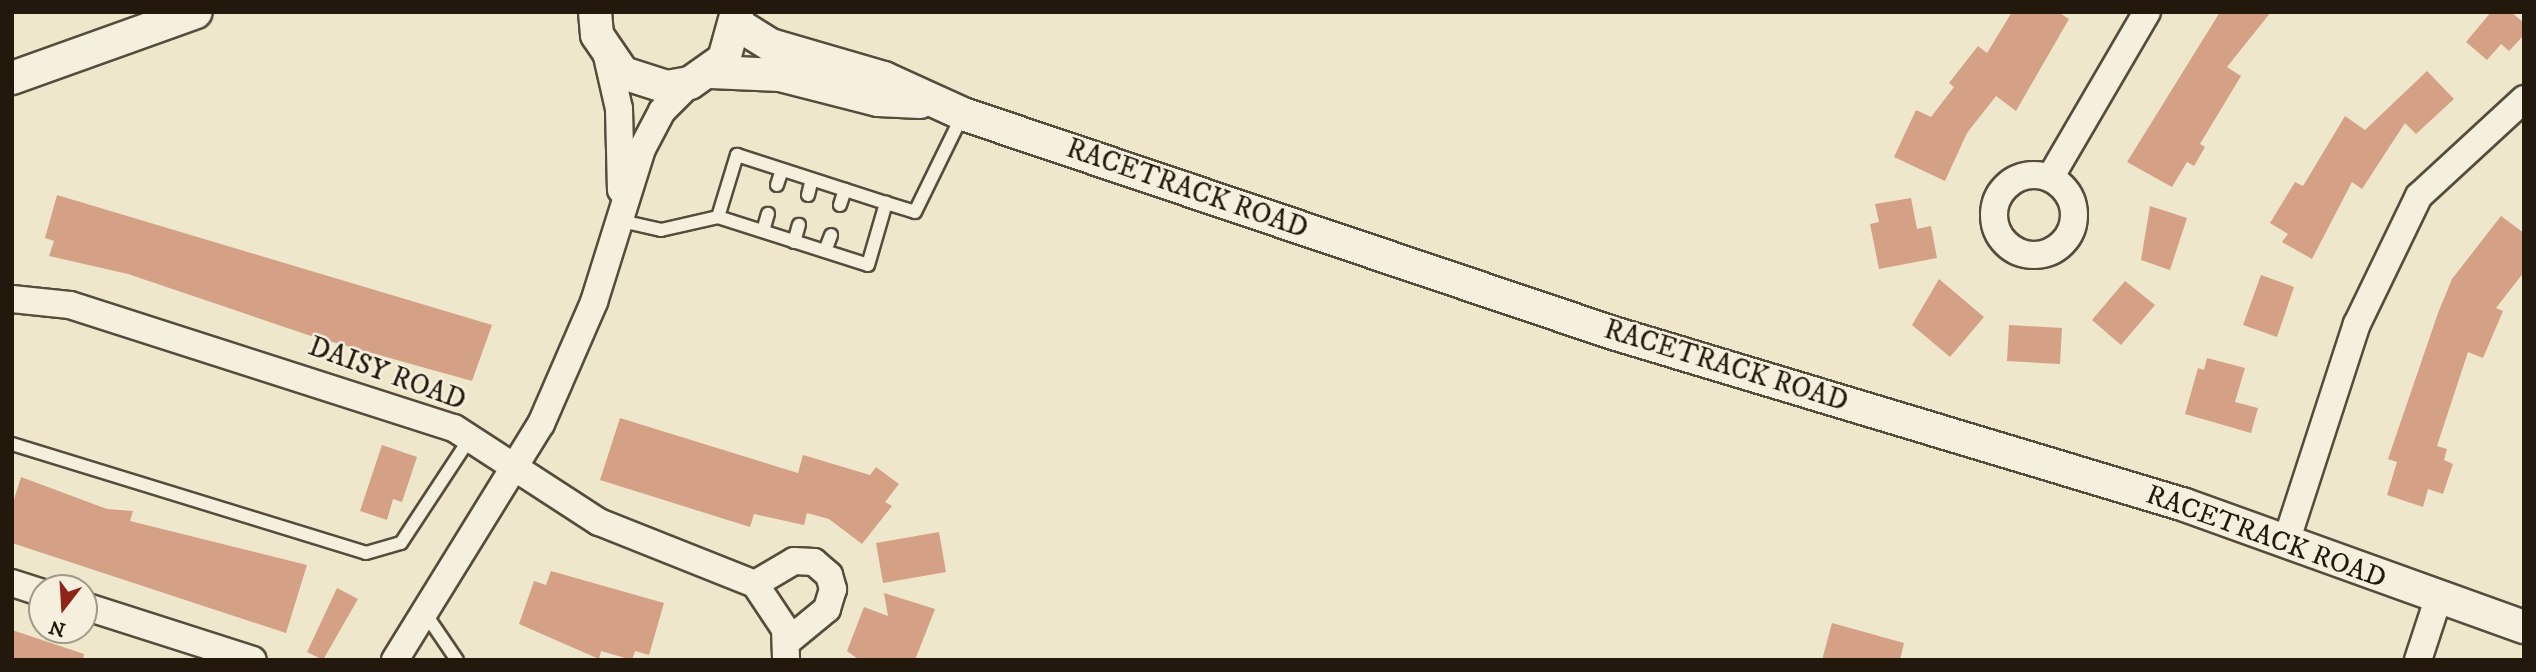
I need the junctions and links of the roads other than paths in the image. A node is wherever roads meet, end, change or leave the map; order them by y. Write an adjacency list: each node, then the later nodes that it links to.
1 (196, 12): 6 (street)
2 (571, 12): 5 (street)
3 (2147, 12): 12 (street)
4 (737, 18): 7 (street); 9 (street, RACETRACK ROAD)
5 (600, 34): 7 (street, RACETRACK ROAD); 19 (street)
6 (12, 78)
7 (700, 78): 9 (street, RACETRACK ROAD); 19 (street)
8 (2524, 99): 31 (street)
9 (929, 102): 10 (street, RACETRACK ROAD)
10 (963, 114): 17 (lane); 31 (street, RACETRACK ROAD)
11 (782, 170): 13 (lane); 14 (lane); 21 (lane)
12 (2050, 178)
13 (812, 179): 15 (lane); 16 (lane)
14 (777, 185)
15 (845, 190): 17 (lane); 18 (lane)
16 (808, 195)
17 (886, 203): 26 (lane)
18 (840, 205)
19 (618, 209): 21 (lane); 30 (street)
20 (768, 214): 23 (lane)
21 (718, 217): 23 (lane)
22 (799, 225): 25 (lane)
23 (763, 232): 25 (lane)
24 (831, 235): 26 (lane)
25 (794, 242): 26 (lane)
26 (825, 251)
27 (12, 299): 28 (street, DAISY ROAD)
28 (471, 438): 29 (lane); 30 (street, DAISY ROAD)
29 (12, 444)
30 (516, 470): 32 (street, DAISY ROAD); 35 (street)
31 (2286, 542): 33 (street, RACETRACK ROAD)
32 (755, 584): 37 (street); 37 (street)
33 (2438, 599): 36 (street, RACETRACK ROAD); 41 (street)
34 (98, 610): 38 (street)
35 (425, 613): 39 (street); 40 (lane)
36 (2524, 627)
37 (787, 651)
38 (253, 660)
39 (395, 660)
40 (457, 660)
41 (2418, 660)

